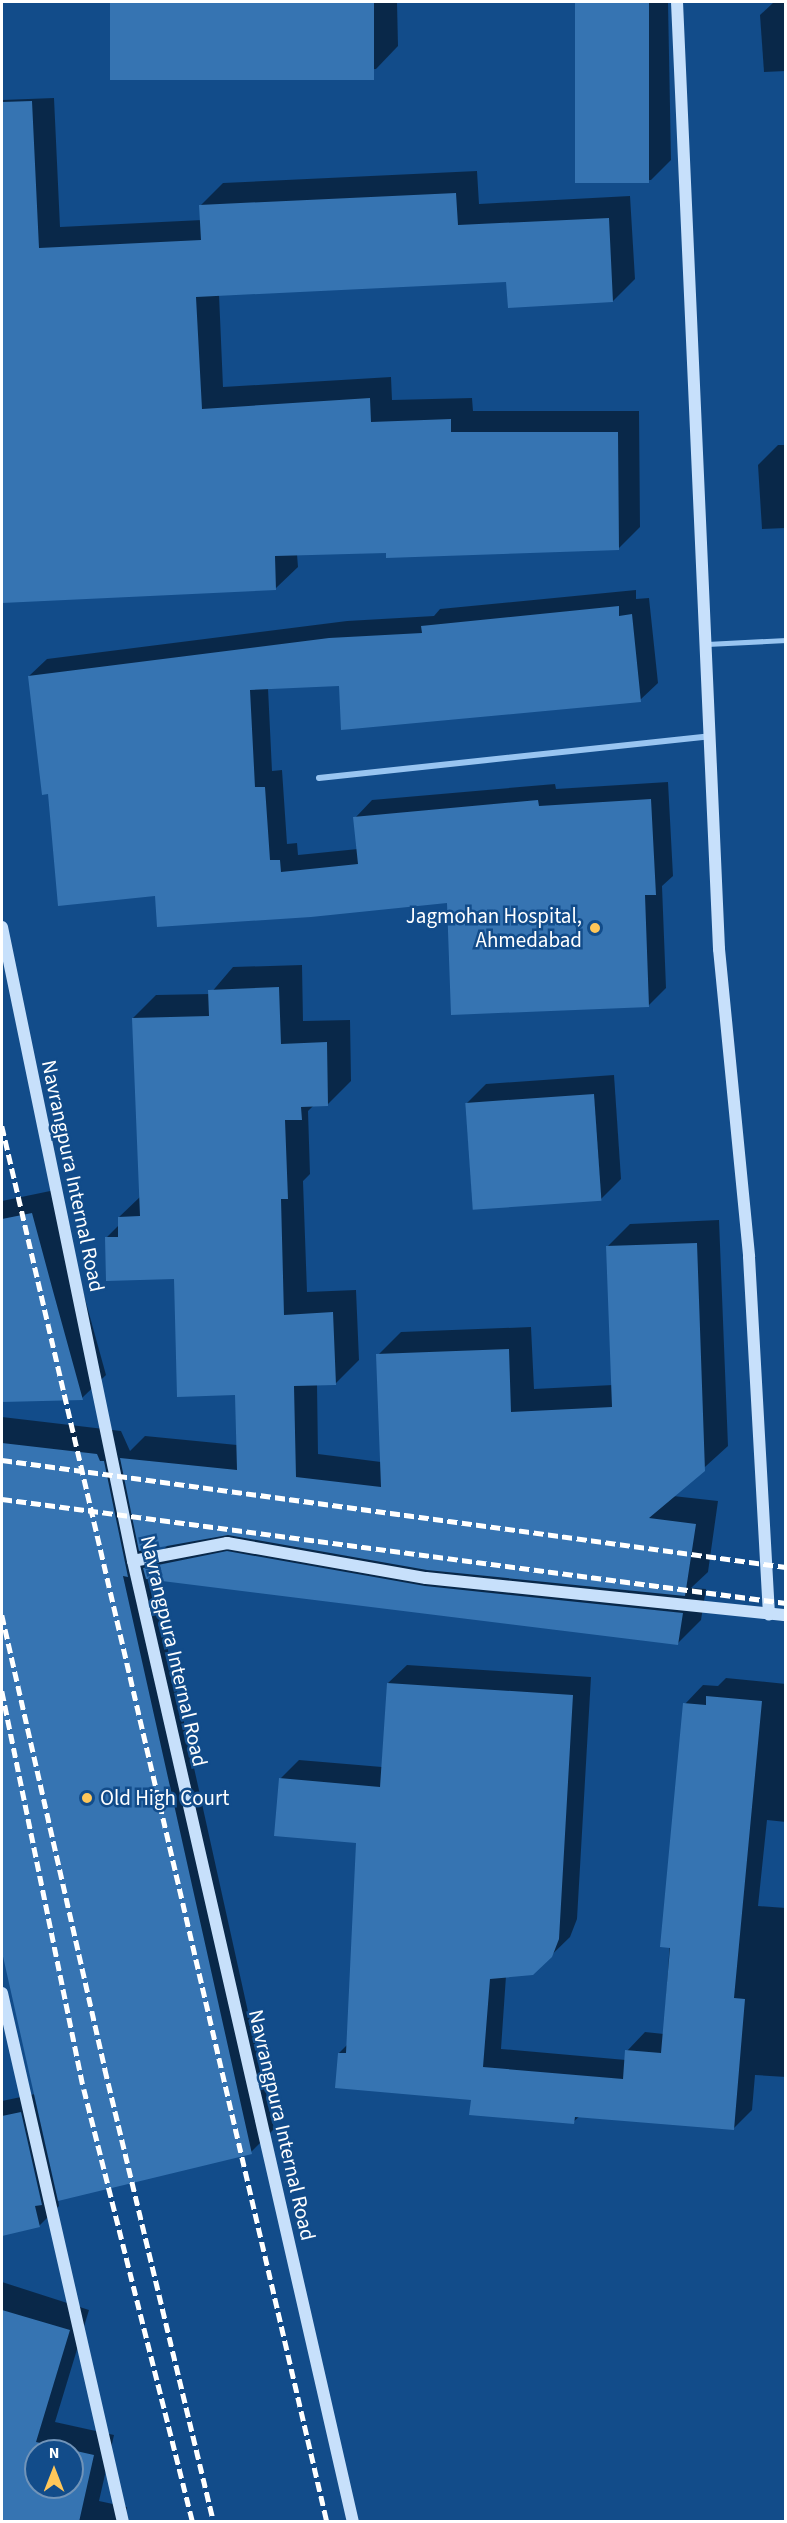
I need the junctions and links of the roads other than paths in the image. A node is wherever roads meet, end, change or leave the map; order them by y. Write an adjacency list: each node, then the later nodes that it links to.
1 (677, 2): 3 (street)
2 (786, 640): 3 (lane)
3 (707, 644): 4 (street)
4 (710, 736): 5 (street); 8 (street)
5 (319, 778)
6 (2, 927): 7 (street, Navrangpura Internal Road)
7 (133, 1561): 8 (street); 12 (street, Navrangpura Internal Road)
8 (769, 1614): 9 (street)
9 (786, 1615)
10 (2, 1993): 11 (street)
11 (123, 2522)
12 (353, 2522)

